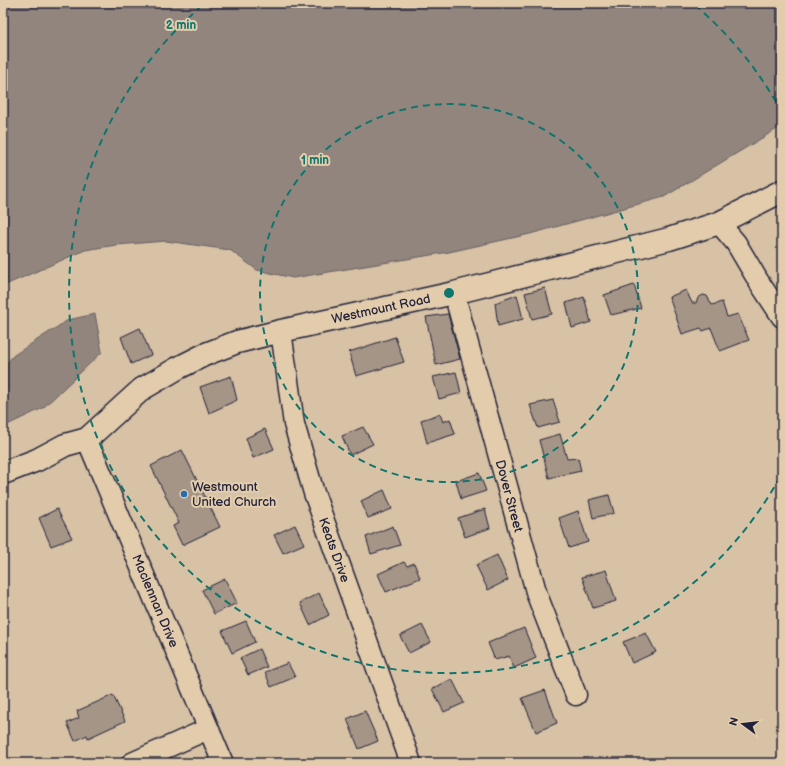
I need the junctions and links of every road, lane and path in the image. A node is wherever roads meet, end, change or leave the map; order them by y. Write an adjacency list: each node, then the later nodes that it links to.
1 (782, 191): 2 (main road, Westmount Road)
2 (720, 223): 3 (main road, Westmount Road); 4 (street)
3 (454, 293): 5 (main road, Westmount Road); 8 (street, Dover Street)
4 (782, 317)
5 (281, 331): 6 (main road, Westmount Road); 12 (street, Keats Drive)
6 (87, 439): 7 (main road, Westmount Road); 9 (street, Maclennan Drive)
7 (3, 473)
8 (576, 695)
9 (208, 730): 10 (street); 11 (street, Maclennan Drive)
10 (132, 763)
11 (223, 763)
12 (411, 763)

